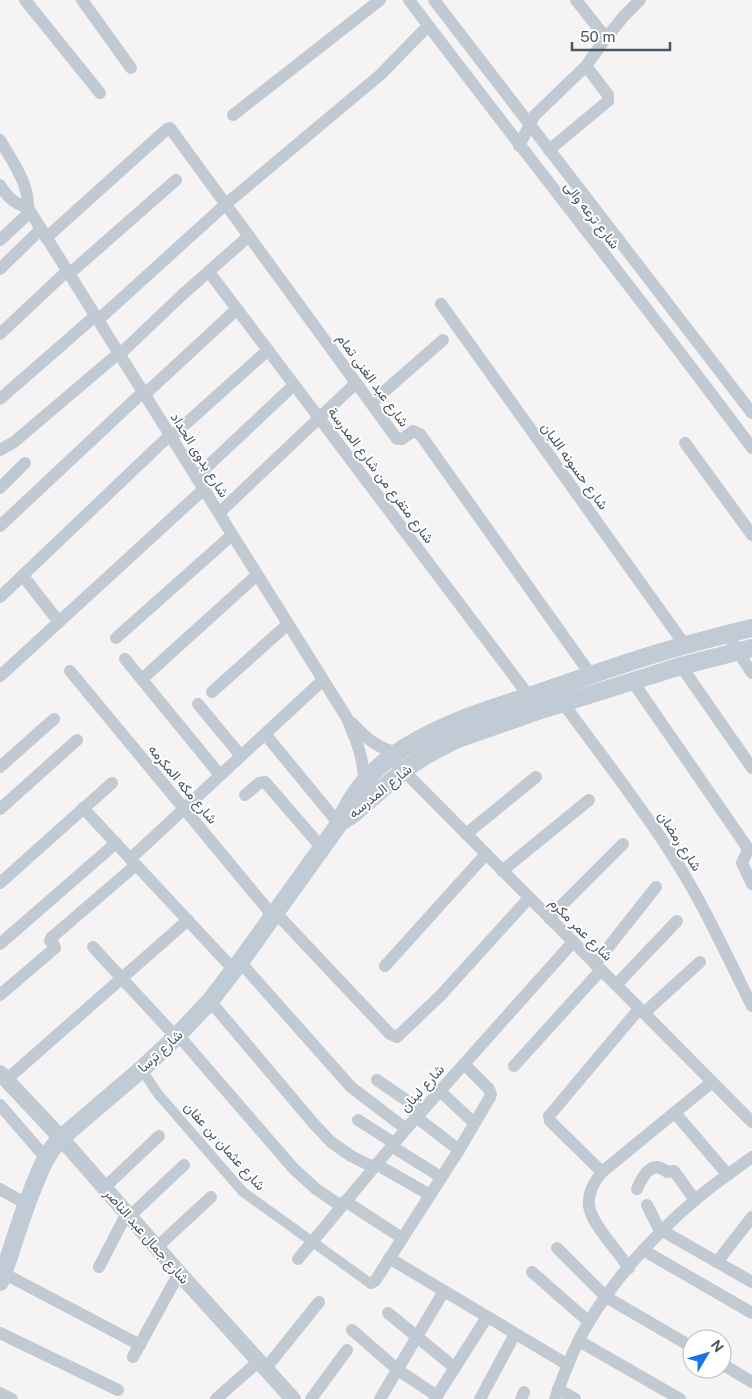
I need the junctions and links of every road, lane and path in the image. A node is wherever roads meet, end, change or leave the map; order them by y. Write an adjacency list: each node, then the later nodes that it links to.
1 (25, 0): 14 (street)
2 (82, 0): 13 (street)
3 (380, 0): 15 (street)
4 (409, 0): 8 (street, شارع ترعه والى)
5 (434, 0): 9 (street, شارع ترعه والى)
6 (576, 0): 10 (street)
7 (640, 0): 10 (street)
8 (428, 26): 11 (street, شارع ترعه والى); 22 (street)
9 (454, 27): 11 (street); 16 (street, شارع ترعه والى)
10 (606, 38): 12 (street)
11 (438, 39): 18 (street, شارع ترعه والى)
12 (586, 66): 16 (street); 19 (street)
13 (131, 68)
14 (100, 93)
15 (233, 115)
16 (529, 125): 18 (street); 19 (street, شارع ترعه والى)
17 (0, 140): 23 (street)
18 (519, 146): 46 (street, شارع ترعه والى)
19 (549, 150): 42 (street, شارع ترعه والى)
20 (176, 180): 28 (street)
21 (0, 185): 23 (street)
22 (226, 204): 24 (street, شارع عبد الغنى تمام); 25 (street, شارع عبد الغنى تمام); 32 (street)
23 (29, 210): 24 (street, شارع بدوى الحداد); 26 (street)
24 (44, 234): 27 (street); 28 (street, شارع بدوى الحداد)
25 (249, 236): 29 (street); 37 (street, شارع عبد الغنى تمام)
26 (0, 240)
27 (0, 269)
28 (68, 272): 32 (street, شارع بدوى الحداد); 33 (street)
29 (209, 272): 31 (street, شارع متفرع من شارع المدرسة); 36 (street)
30 (442, 304): 64 (street, شارع حسونه اللبان)
31 (237, 309): 35 (street, شارع متفرع من شارع المدرسة); 39 (street)
32 (96, 318): 36 (street, شارع بدوى الحداد); 40 (street)
33 (0, 334)
34 (443, 340): 41 (street)
35 (268, 350): 38 (street, شارع متفرع من شارع المدرسة); 44 (street)
36 (119, 354): 39 (street, شارع بدوى الحداد); 47 (street)
37 (356, 383): 41 (street, شارع عبد الغنى تمام); 43 (street)
38 (294, 385): 43 (street, شارع متفرع من شارع المدرسة); 49 (street)
39 (144, 393): 44 (street, شارع بدوى الحداد); 53 (street)
40 (0, 399)
41 (371, 403): 70 (street, شارع عبد الغنى تمام)
42 (752, 413)
43 (319, 418): 52 (street); 76 (street, شارع متفرع من شارع المدرسة)
44 (171, 436): 49 (street, شارع بدوى الحداد); 57 (street)
45 (685, 443): 55 (street)
46 (752, 448)
47 (0, 450)
48 (25, 463): 50 (street)
49 (196, 477): 51 (street, شارع بدوى الحداد)
50 (0, 488)
51 (204, 490): 52 (street, شارع بدوى الحداد); 59 (street)
52 (219, 514): 54 (street, شارع بدوى الحداد)
53 (0, 526)
54 (232, 535): 56 (street, شارع بدوى الحداد); 63 (street)
55 (752, 535)
56 (257, 575): 60 (street, شارع بدوى الحداد); 72 (street)
57 (23, 576): 58 (street); 59 (street)
58 (0, 596)
59 (59, 622): 71 (street)
60 (288, 624): 73 (street, شارع بدوى الحداد); 75 (street)
61 (752, 628): 62 (main road, شارع المدرسه)
62 (728, 634): 64 (main road, شارع المدرسه); 65 (street)
63 (116, 638)
64 (685, 645): 70 (main road, شارع المدرسه)
65 (745, 650): 67 (main road, شارع المدرسه); 69 (street)
66 (125, 659): 72 (street)
67 (681, 666): 74 (main road, شارع المدرسه); 86 (street)
68 (70, 671): 96 (street, شارع مكه المكرمه)
69 (752, 673)
70 (591, 675): 76 (main road, شارع المدرسه)
71 (0, 676)
72 (142, 679): 88 (street)
73 (323, 680): 79 (street, شارع بدوى الحداد); 81 (street)
74 (633, 682): 77 (main road, شارع المدرسه); 103 (street)
75 (212, 692)
76 (529, 696): 83 (main road, شارع المدرسه)
77 (563, 703): 87 (main road, شارع المدرسه); 125 (street, شارع رمضان)
78 (198, 704): 84 (street)
79 (347, 718): 83 (street, شارع بدوى الحداد); 91 (street, شارع بدوى الحداد)
80 (54, 719): 85 (street)
81 (265, 734): 84 (street); 97 (street)
82 (77, 740): 95 (street)
83 (393, 755): 87 (street, شارع عمر مكرم); 91 (main road, شارع المدرسه)
84 (241, 756): 88 (street)
85 (0, 767)
86 (752, 768)
87 (404, 770): 97 (main road, شارع المدرسه); 98 (street, شارع عمر مكرم)
88 (220, 775): 96 (street)
89 (536, 777): 98 (street)
90 (112, 782): 94 (street)
91 (364, 783): 97 (main road, شارع المدرسه)
92 (245, 795): 101 (street)
93 (588, 800): 105 (street)
94 (83, 808): 99 (street); 106 (street)
95 (0, 809)
96 (184, 809): 104 (street); 110 (street, شارع مكه المكرمه)
97 (339, 824): 101 (main road, شارع ترسا)
98 (466, 834): 102 (street, شارع عمر مكرم)
99 (116, 843): 104 (street); 115 (street)
100 (623, 844): 111 (street)
101 (322, 848): 110 (main road, شارع ترسا)
102 (486, 854): 105 (street, شارع عمر مكرم); 119 (street)
103 (748, 855): 107 (street)
104 (133, 862): 112 (street); 123 (street)
105 (502, 871): 109 (street, شارع عمر مكرم)
106 (0, 883)
107 (752, 884)
108 (656, 887): 120 (street)
109 (529, 898): 110 (street, شارع مكه المكرمه); 111 (street, شارع عمر مكرم)
110 (274, 914): 118 (main road, شارع ترسا)
111 (549, 918): 114 (street, شارع عمر مكرم)
112 (188, 920): 118 (street); 121 (street)
113 (677, 921): 122 (street)
114 (573, 942): 120 (street, شارع عمر مكرم); 128 (street, شارع لبنان)
115 (0, 944)
116 (93, 947): 121 (street)
117 (700, 962): 126 (street)
118 (237, 966): 124 (main road, شارع ترسا); 141 (street)
119 (385, 966)
120 (598, 967): 122 (street, شارع عمر مكرم); 129 (street)
121 (122, 978): 127 (street); 131 (street)
122 (616, 985): 126 (street, شارع عمر مكرم)
123 (0, 995)
124 (210, 1000): 127 (main road, شارع ترسا); 149 (street)
125 (752, 1006)
126 (642, 1011): 133 (street, شارع عمر مكرم); 150 (street)
127 (177, 1036): 130 (main road, شارع ترسا); 160 (street)
128 (464, 1064): 134 (street, شارع لبنان); 140 (street)
129 (514, 1066)
130 (143, 1068): 143 (main road, شارع ترسا); 166 (street, شارع عثمان بن عفان)
131 (3, 1077): 143 (street, شارع جمال عبد الناصر)
132 (378, 1080): 137 (street)
133 (712, 1082): 136 (street); 139 (street, شارع عمر مكرم)
134 (440, 1091): 137 (street, شارع لبنان); 140 (street)
135 (0, 1104): 147 (street)
136 (675, 1113): 150 (street); 151 (street)
137 (419, 1114): 141 (street, شارع لبنان); 145 (street)
138 (358, 1120): 144 (street)
139 (752, 1122)
140 (474, 1123): 145 (street)
141 (406, 1129): 144 (street, شارع لبنان)
142 (159, 1136): 153 (street)
143 (61, 1138): 147 (main road, شارع ترسا); 153 (street, شارع جمال عبد الناصر)
144 (392, 1145): 149 (street, شارع لبنان); 152 (street)
145 (458, 1150): 152 (street)
146 (752, 1157): 151 (street)
147 (46, 1158): 159 (main road, شارع ترسا)
148 (184, 1165): 162 (street)
149 (375, 1166): 156 (street); 160 (street, شارع لبنان)
150 (602, 1172): 175 (street)
151 (728, 1175): 158 (street)
152 (441, 1177): 156 (street)
153 (105, 1187): 162 (street, شارع جمال عبد الناصر)
154 (0, 1189): 159 (street)
155 (637, 1189): 158 (street)
156 (430, 1194): 165 (street)
157 (211, 1197): 167 (street)
158 (695, 1200): 164 (street)
159 (26, 1204): 168 (main road, شارع ترسا)
160 (343, 1204): 165 (street); 166 (street, شارع لبنان)
161 (647, 1205): 164 (street)
162 (129, 1214): 167 (street, شارع جمال عبد الناصر); 174 (street)
163 (752, 1217): 173 (street)
164 (661, 1230): 170 (street); 173 (street)
165 (402, 1238): 172 (street)
166 (312, 1242): 171 (street, شارع لبنان); 180 (street, شارع عثمان بن عفان)
167 (157, 1247): 177 (street, شارع جمال عبد الناصر)
168 (5, 1248): 178 (main road, شارع ترسا)
169 (557, 1248): 182 (street)
170 (643, 1250): 175 (street); 185 (street)
171 (298, 1258)
172 (389, 1258): 180 (street); 181 (street)
173 (717, 1262): 179 (street)
174 (99, 1267)
175 (629, 1268): 182 (street)
176 (532, 1272): 187 (street)
177 (179, 1273): 194 (street); 197 (street, شارع جمال عبد الناصر)
178 (2, 1278): 194 (street)
179 (752, 1282)
180 (371, 1283)
181 (444, 1291): 186 (street); 191 (street)
182 (606, 1297): 187 (street); 193 (street)
183 (319, 1302): 197 (street)
184 (388, 1313): 191 (street)
185 (752, 1313)
186 (487, 1317): 190 (street); 199 (street)
187 (589, 1322): 192 (street)
188 (352, 1330): 200 (street)
189 (0, 1333): 203 (street)
190 (515, 1334): 198 (street); 212 (street)
191 (417, 1337): 199 (street); 200 (street)
192 (578, 1341): 198 (street); 214 (street)
193 (682, 1341)
194 (140, 1345): 196 (street)
195 (347, 1350): 210 (street)
196 (133, 1357)
197 (262, 1364): 208 (street); 209 (street, شارع جمال عبد الناصر)
198 (568, 1365): 205 (street)
199 (455, 1368): 206 (street)
200 (398, 1370): 206 (street); 211 (street)
201 (732, 1370): 202 (street)
202 (752, 1382)
203 (118, 1390)
204 (0, 1393): 207 (street)
205 (556, 1394): 213 (street)
206 (436, 1397)
207 (12, 1399)
208 (216, 1399)
209 (293, 1399)
210 (312, 1399)
211 (380, 1399)
212 (480, 1399)
213 (576, 1399)
214 (680, 1399)

